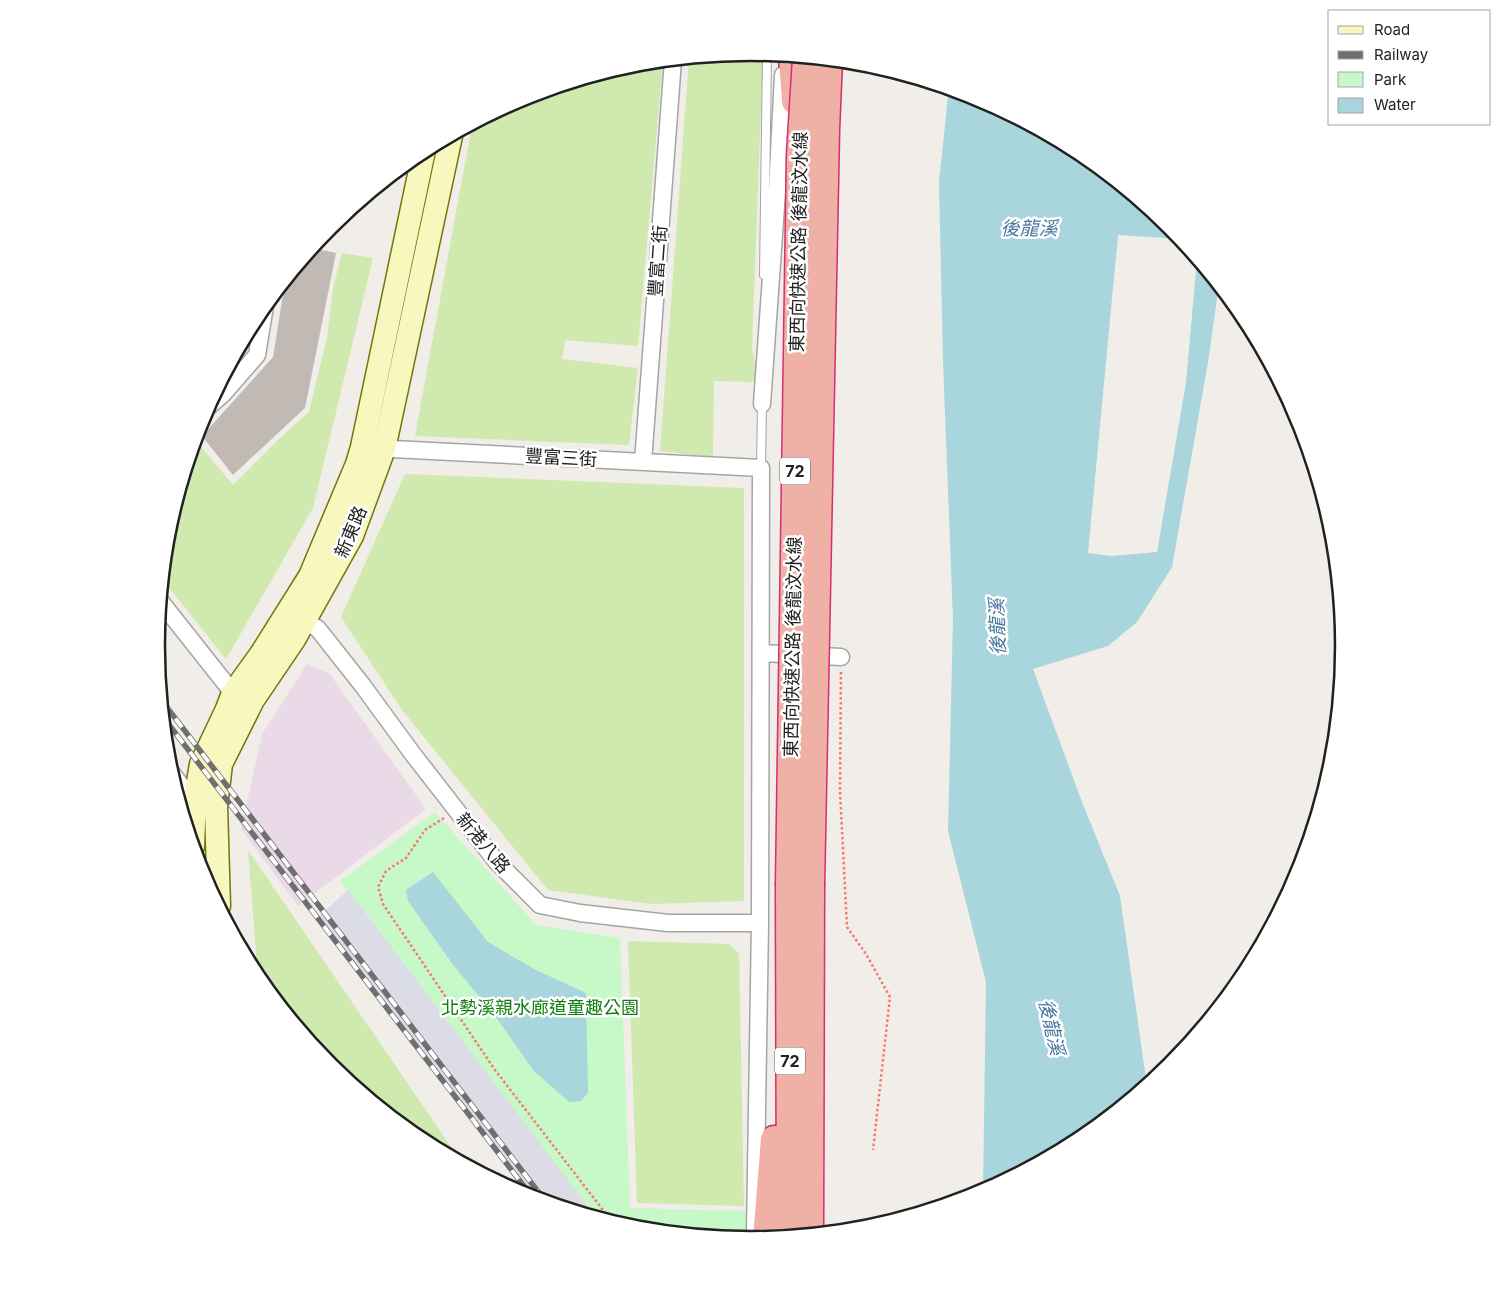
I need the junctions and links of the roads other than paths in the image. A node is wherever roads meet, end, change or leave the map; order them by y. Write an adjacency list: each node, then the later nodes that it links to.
1 (768, 62): 14 (lane)
2 (784, 63): 14 (street)
3 (793, 63): 10 (highway, bridge)
4 (806, 64): 10 (highway, 東西向快速公路 後龍汶水線 / 72, bridge)
5 (673, 66): 17 (street, 豐富二街)
6 (829, 66): 8 (highway, 東西向快速公路 後龍汶水線 / 72, bridge)
7 (836, 67): 8 (highway, bridge)
8 (826, 129): 28 (highway, 東西向快速公路 後龍汶水線 / 72, bridge)
9 (449, 145): 16 (main road, 新東路)
10 (800, 155): 28 (highway, 東西向快速公路 後龍汶水線 / 72, bridge)
11 (422, 162): 15 (main road, 新東路)
12 (262, 324): 13 (street)
13 (230, 380)
14 (762, 404): 18 (lane)
15 (362, 448): 16 (street, 豐富三街); 20 (main road, 新東路)
16 (384, 449): 17 (street, 豐富三街); 20 (main road, 新東路)
17 (643, 462): 18 (street, 豐富三街)
18 (761, 468): 21 (street)
19 (167, 609): 23 (street)
20 (297, 615): 23 (main road, 新東路); 30 (street, 新港八路)
21 (761, 653): 22 (street); 30 (street)
22 (841, 657)
23 (243, 697): 25 (main road, 新東路); 26 (main road, 新東路)
24 (182, 787): 25 (street)
25 (195, 799): 26 (street); 27 (main road, 新東路)
26 (216, 807): 29 (main road, 新東路)
27 (194, 828)
28 (800, 886): 31 (highway, 東西向快速公路 後龍汶水線 / 72); 32 (highway, 東西向快速公路 後龍汶水線 / 72)
29 (218, 889)
30 (760, 923): 35 (street)
31 (790, 934): 33 (highway, 東西向快速公路 後龍汶水線 / 72); 34 (highway)
32 (810, 1228)
33 (790, 1230)
34 (767, 1231)
35 (754, 1232)

